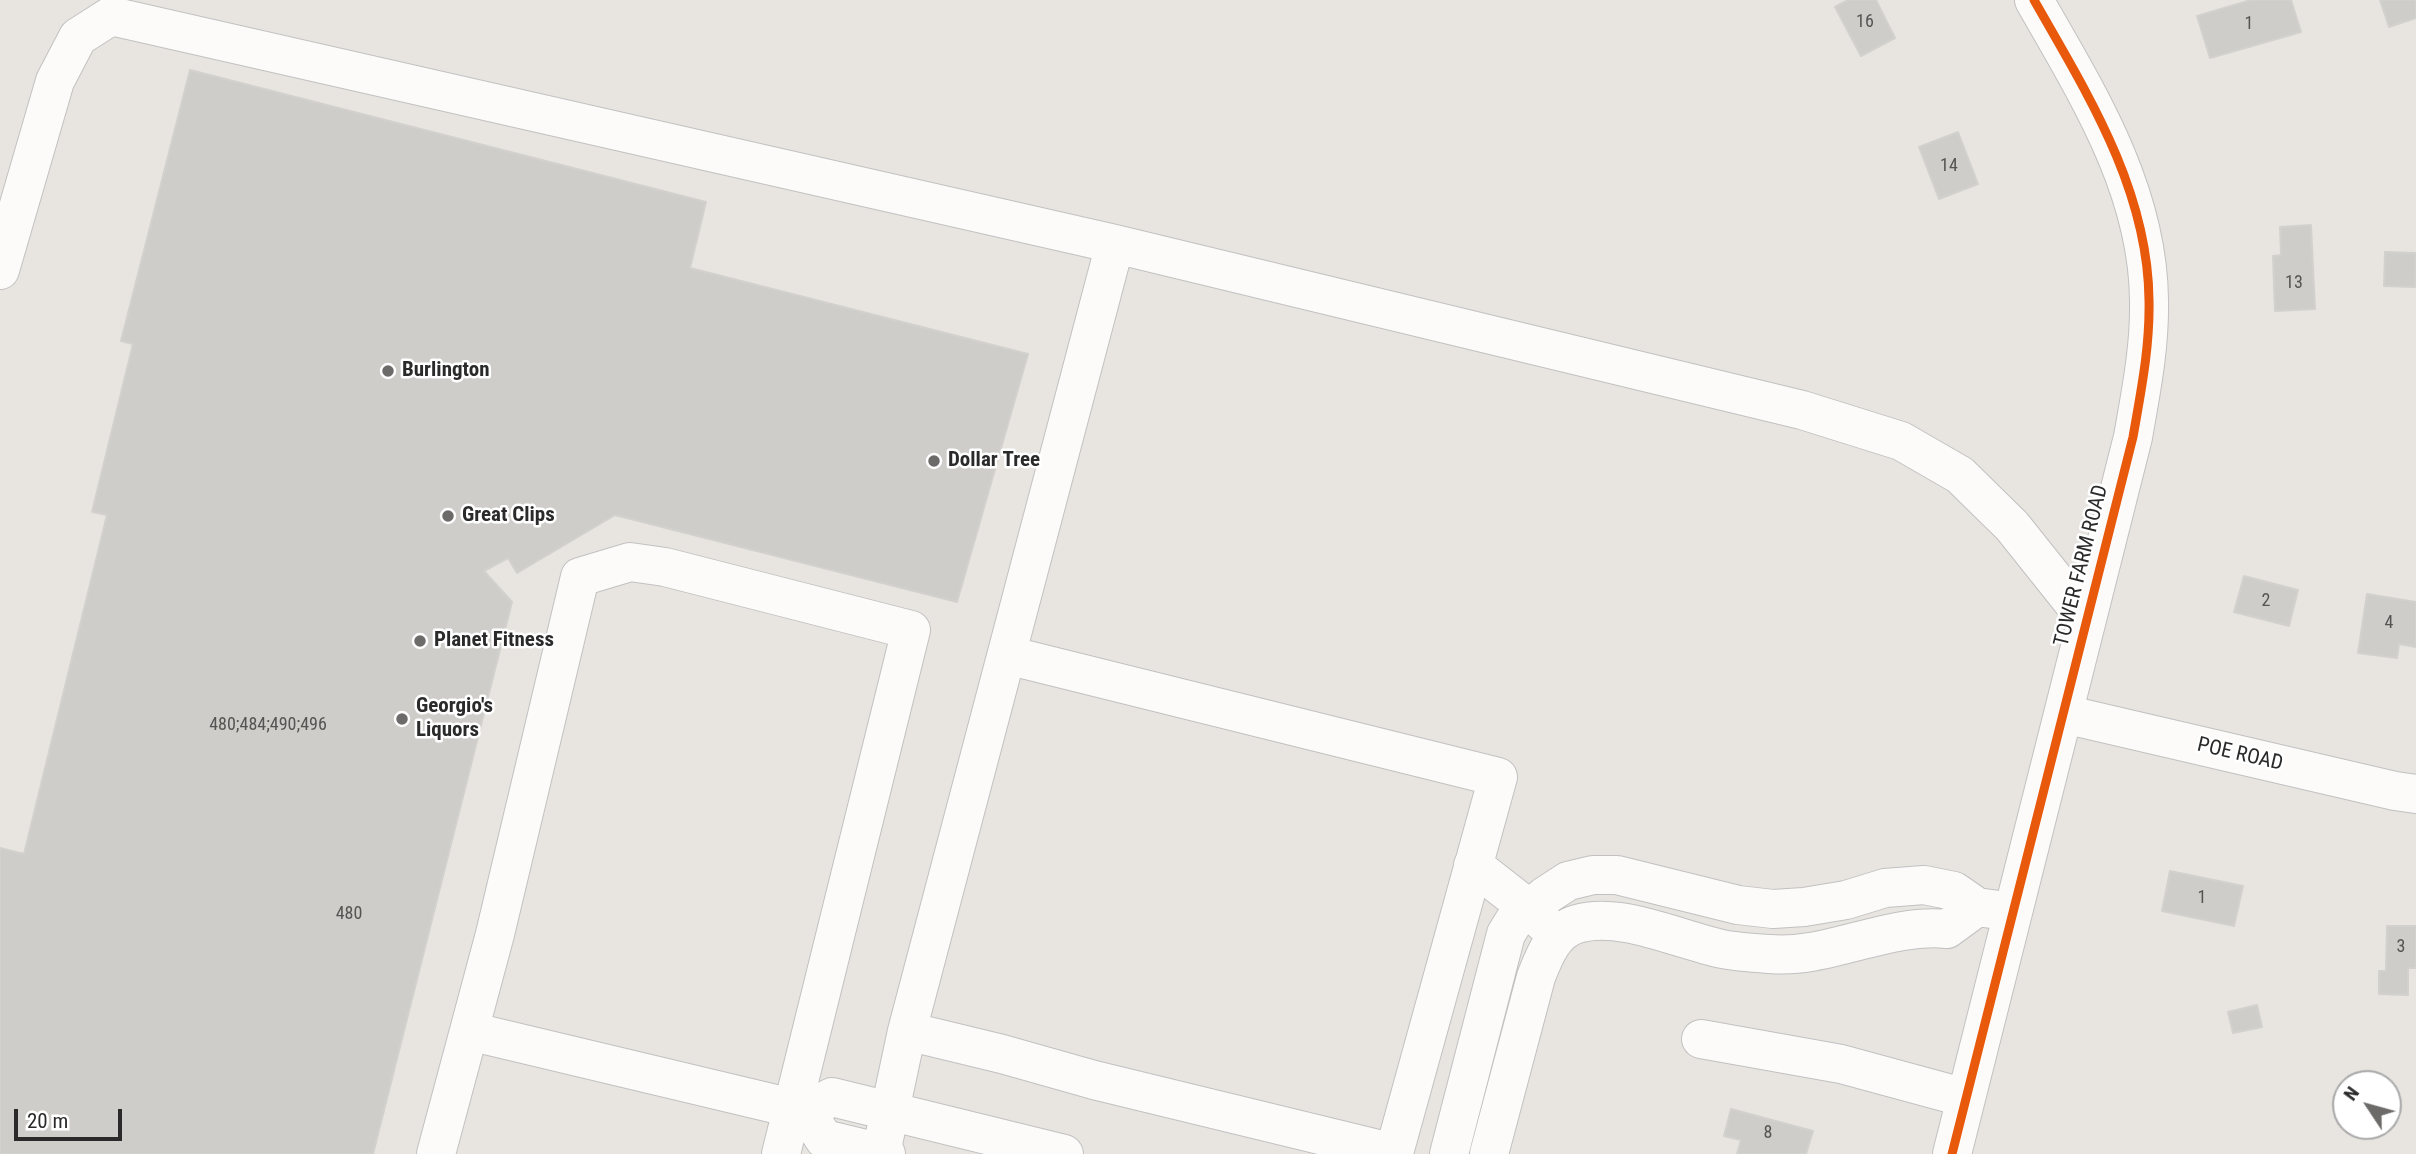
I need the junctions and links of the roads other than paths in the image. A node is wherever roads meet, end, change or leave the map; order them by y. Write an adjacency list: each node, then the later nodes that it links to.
1 (2034, 0): 4 (street, TOWER FARM ROAD)
2 (1115, 244): 3 (street); 4 (street); 5 (street)
3 (0, 270)
4 (2087, 620): 6 (street, TOWER FARM ROAD)
5 (1007, 655): 8 (street); 13 (street)
6 (2064, 714): 7 (street, POE ROAD); 10 (street, TOWER FARM ROAD)
7 (2416, 794)
8 (1473, 864): 9 (street); 13 (street)
9 (1528, 908): 10 (street); 11 (street); 23 (street)
10 (1995, 910): 11 (street); 15 (street, TOWER FARM ROAD)
11 (1558, 937): 24 (street)
12 (469, 1031): 16 (street); 16 (street); 20 (street)
13 (907, 1031): 17 (street)
14 (1701, 1039): 15 (street)
15 (1966, 1098): 25 (street, TOWER FARM ROAD)
16 (799, 1110): 17 (street); 19 (street); 21 (street)
17 (889, 1112): 18 (street); 19 (street)
18 (1002, 1147): 22 (street)
19 (883, 1153)
20 (436, 1154)
21 (781, 1154)
22 (1064, 1154)
23 (1449, 1154)
24 (1489, 1154)
25 (1952, 1154)

